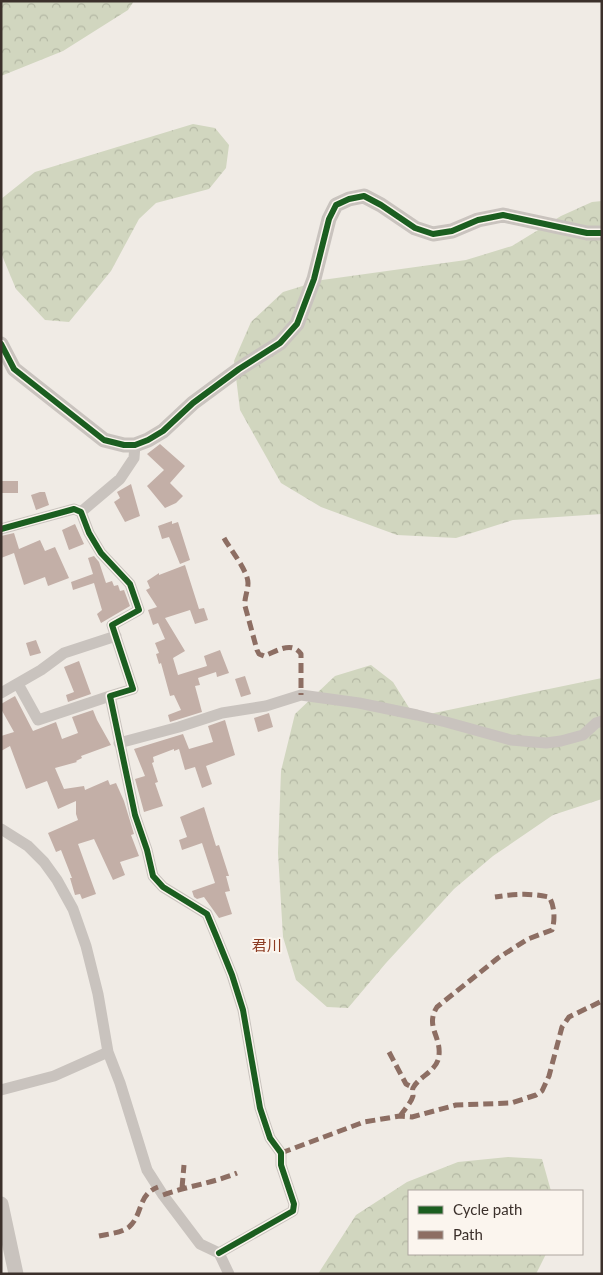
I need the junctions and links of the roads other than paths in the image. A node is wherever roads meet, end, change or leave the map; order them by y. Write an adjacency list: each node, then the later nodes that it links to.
1 (602, 233): 3 (street)
2 (1, 344): 3 (street)
3 (135, 444): 4 (street)
4 (81, 512): 5 (street); 6 (street)
5 (1, 529)
6 (116, 636): 7 (street); 9 (street)
7 (18, 684): 8 (street); 9 (street)
8 (1, 693)
9 (110, 696): 11 (street)
10 (602, 721): 11 (street)
11 (119, 742): 16 (street)
12 (1, 829): 13 (street)
13 (108, 1052): 14 (street); 16 (street)
14 (1, 1090)
15 (1, 1204): 17 (street)
16 (219, 1253): 18 (street)
17 (16, 1274)
18 (229, 1274)

